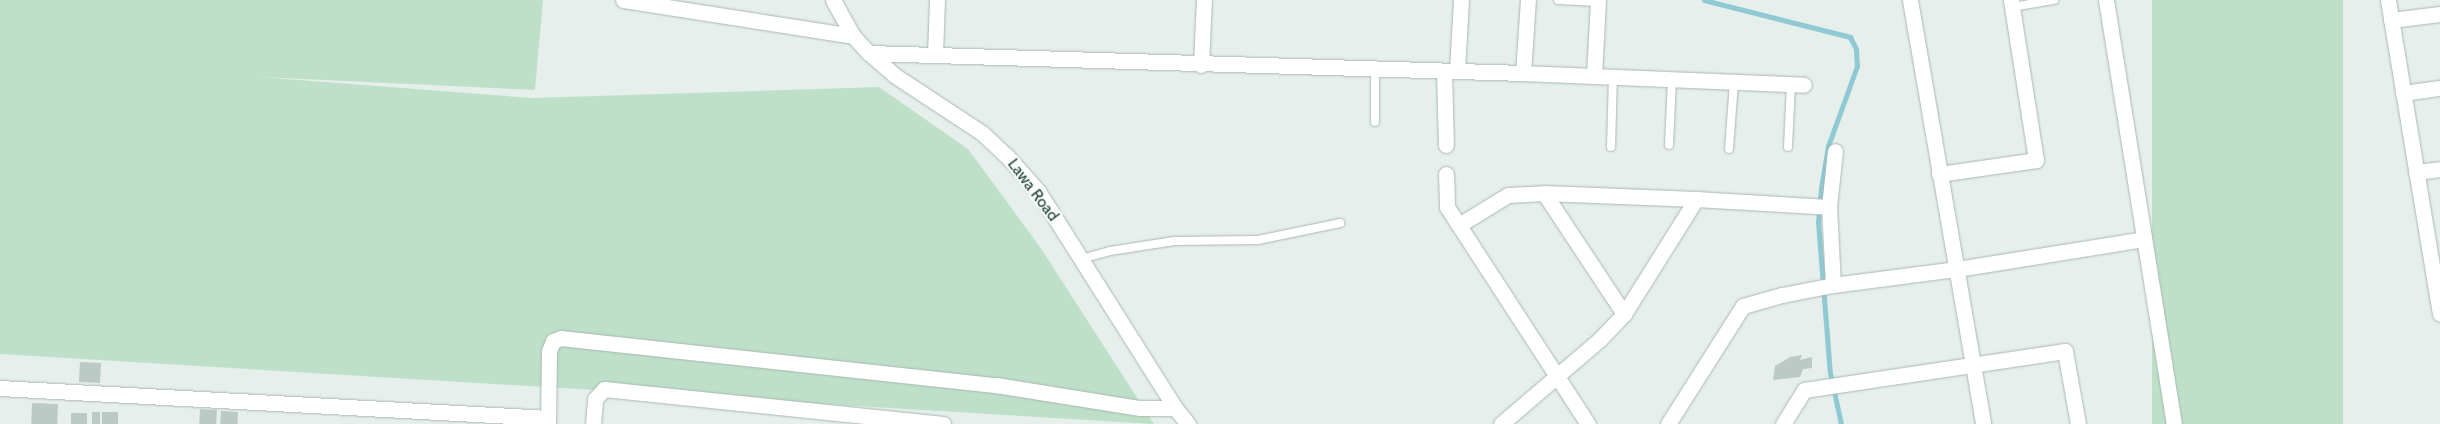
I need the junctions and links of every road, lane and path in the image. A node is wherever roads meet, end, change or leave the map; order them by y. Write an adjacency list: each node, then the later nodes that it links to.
1 (623, 0): 16 (street)
2 (833, 0): 16 (street, Lawa Road)
3 (937, 0): 18 (street)
4 (1204, 0): 19 (street)
5 (1461, 0): 21 (street)
6 (1528, 0): 22 (street)
7 (1558, 0): 11 (lane)
8 (2054, 0): 13 (lane)
9 (2106, 0): 46 (street)
10 (2388, 0): 15 (street)
11 (1598, 1): 23 (street)
12 (1909, 1): 40 (street)
13 (2011, 4): 40 (street)
14 (2440, 14): 15 (street)
15 (2391, 20): 29 (street)
16 (853, 36): 17 (street, Lawa Road)
17 (869, 53): 18 (street); 47 (street, Lawa Road)
18 (935, 54): 19 (street)
19 (1201, 65): 20 (street)
20 (1375, 69): 21 (street); 30 (lane)
21 (1451, 71): 22 (street); 31 (street)
22 (1523, 73): 23 (street)
23 (1594, 76): 24 (street)
24 (1613, 77): 25 (street); 33 (lane)
25 (1672, 80): 26 (street); 32 (lane)
26 (1734, 83): 27 (street); 35 (lane)
27 (1797, 84): 34 (lane)
28 (2440, 88): 29 (street)
29 (2403, 93): 38 (street)
30 (1375, 122)
31 (1446, 145)
32 (1670, 145)
33 (1610, 147)
34 (1788, 147)
35 (1729, 149)
36 (1835, 151): 43 (street)
37 (2440, 169): 38 (street)
38 (2416, 172): 51 (street)
39 (1446, 174): 45 (street)
40 (1939, 174): 48 (street)
41 (1544, 193): 42 (street); 45 (street); 50 (street)
42 (1696, 199): 43 (street); 50 (street)
43 (1829, 207): 49 (street)
44 (1340, 223): 47 (lane)
45 (1458, 225): 53 (street)
46 (2144, 239): 48 (street); 67 (street)
47 (1081, 259): 55 (street, Lawa Road)
48 (1957, 269): 49 (street); 52 (street)
49 (1833, 285): 63 (street)
50 (1624, 314): 53 (street)
51 (2440, 314)
52 (1973, 365): 64 (street); 65 (street); 66 (street)
53 (1555, 375): 61 (street); 62 (street)
54 (0, 388): 57 (street)
55 (1175, 408): 57 (street); 60 (street, Lawa Road)
56 (813, 418): 58 (street); 59 (street)
57 (548, 421)
58 (593, 424)
59 (943, 424)
60 (1188, 424)
61 (1500, 424)
62 (1588, 424)
63 (1668, 424)
64 (1783, 424)
65 (1983, 424)
66 (2078, 424)
67 (2174, 424)

